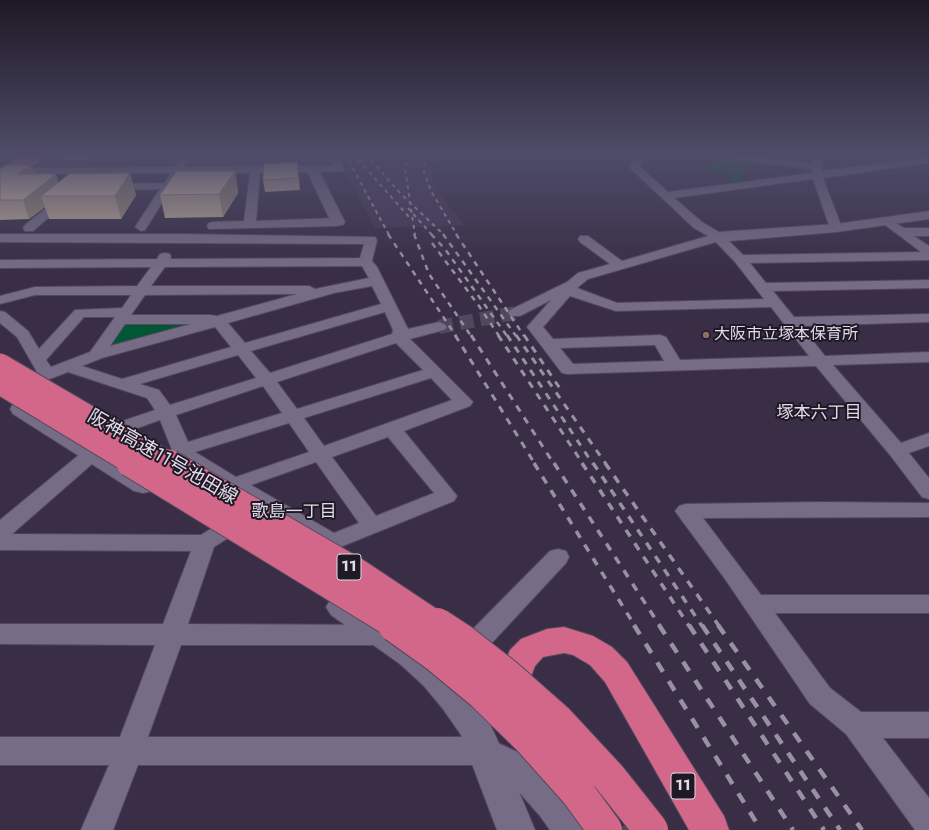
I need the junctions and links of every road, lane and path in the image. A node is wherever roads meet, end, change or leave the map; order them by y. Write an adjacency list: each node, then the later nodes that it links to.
1 (71, 193): 14 (street)
2 (163, 193): 15 (street)
3 (253, 193): 13 (street)
4 (324, 193): 11 (street)
5 (662, 193): 8 (street)
6 (678, 193): 8 (street)
7 (823, 193): 16 (street)
8 (665, 196): 21 (street)
9 (929, 215): 12 (street)
10 (929, 219): 12 (street)
11 (338, 222): 13 (street)
12 (889, 222): 16 (street); 19 (street)
13 (250, 225): 18 (street)
14 (29, 228): 15 (street); 17 (street)
15 (141, 228): 18 (street)
16 (836, 228): 21 (street)
17 (0, 229)
18 (183, 232): 22 (street); 27 (street); 28 (street)
19 (902, 232): 20 (street); 24 (street)
20 (929, 232)
21 (718, 237): 26 (street); 30 (street)
22 (0, 238)
23 (584, 239): 30 (street)
24 (929, 252)
25 (929, 256): 26 (street)
26 (740, 259): 34 (street)
27 (365, 262): 28 (street); 31 (street)
28 (161, 263): 29 (street); 36 (street)
29 (0, 264)
30 (620, 265): 33 (street)
31 (376, 281): 35 (street); 39 (street)
32 (929, 284): 34 (street)
33 (571, 286): 38 (street); 40 (street); 48 (street)
34 (762, 287): 38 (street)
35 (332, 289): 36 (street); 44 (street)
36 (140, 290): 37 (street); 42 (street)
37 (0, 300)
38 (774, 303): 45 (street)
39 (388, 306): 47 (street); 49 (street)
40 (515, 313)
41 (0, 316): 52 (street)
42 (123, 316): 44 (street); 50 (street); 52 (street)
43 (929, 318): 45 (street)
44 (218, 321): 49 (street); 50 (street)
45 (790, 322): 53 (street)
46 (439, 327): 47 (street)
47 (399, 337): 57 (street); 59 (street)
48 (548, 344): 55 (street); 55 (street)
49 (241, 349): 59 (street); 61 (street)
50 (96, 355): 56 (street)
51 (929, 357): 53 (street)
52 (38, 360): 58 (street)
53 (820, 360): 55 (street); 69 (street)
54 (0, 364): 99 (highway, 阪神高速11号池田線 / 11, bridge)
55 (674, 365)
56 (68, 368): 58 (street); 61 (street)
57 (434, 372): 64 (street); 65 (street)
58 (47, 376): 62 (street)
59 (267, 380): 63 (street); 64 (street)
60 (0, 384): 98 (highway, 阪神高速11号池田線 / 11, bridge)
61 (122, 384): 63 (street)
62 (0, 394): 67 (street)
63 (166, 412): 67 (street); 68 (street)
64 (294, 416): 68 (street); 70 (street)
65 (392, 429): 70 (street); 75 (street)
66 (929, 439): 69 (street)
67 (86, 449): 74 (street); 76 (street)
68 (182, 450): 71 (street)
69 (897, 452): 72 (street)
70 (320, 455): 71 (street); 75 (street)
71 (235, 484): 74 (street); 79 (street)
72 (929, 492)
73 (929, 510): 82 (street)
74 (189, 513): 77 (street)
75 (372, 526): 79 (street)
76 (0, 532)
77 (213, 538): 78 (street); 81 (street); 85 (street)
78 (0, 542)
79 (333, 542): 81 (street)
80 (558, 557): 87 (street)
81 (273, 566): 86 (street)
82 (754, 604): 83 (street); 88 (street)
83 (929, 604)
84 (0, 634): 85 (street)
85 (172, 634): 86 (street); 92 (street)
86 (383, 635): 87 (street)
87 (435, 676): 91 (street)
88 (856, 725): 89 (street); 94 (street)
89 (929, 725)
90 (0, 751): 92 (street)
91 (485, 751): 92 (street); 96 (street); 97 (street)
92 (129, 752): 95 (street)
93 (593, 785): 100 (highway, 11)
94 (929, 823)
95 (97, 830)
96 (516, 830)
97 (568, 830)
98 (605, 830)
99 (651, 830)
100 (710, 830)

